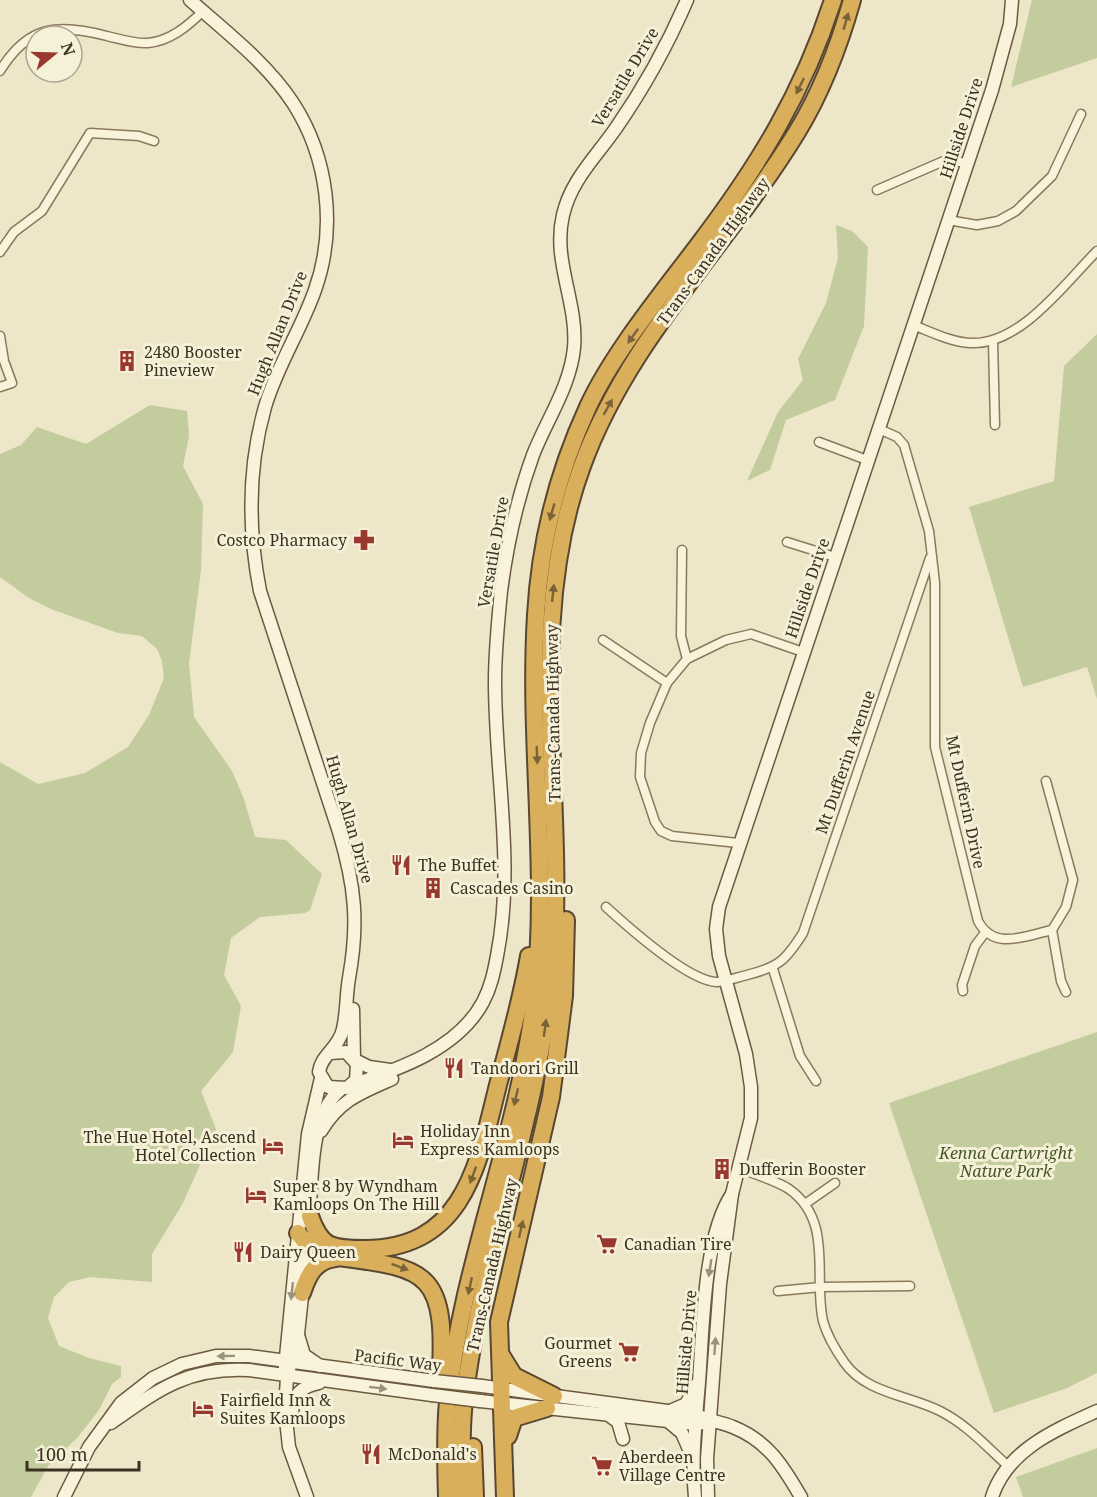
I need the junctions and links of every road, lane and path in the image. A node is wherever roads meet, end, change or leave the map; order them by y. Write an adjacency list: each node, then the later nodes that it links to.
1 (190, 0): 7 (main road, Hugh Allan Drive)
2 (687, 0): 47 (main road, Versatile Drive)
3 (827, 0): 8 (highway)
4 (833, 0): 8 (highway, Trans-Canada Highway)
5 (852, 0): 34 (highway, Trans-Canada Highway, one-way to 5)
6 (1012, 0): 12 (main road, Hillside Drive)
7 (203, 11): 9 (street); 40 (main road, Hugh Allan Drive)
8 (823, 32): 36 (highway, Trans-Canada Highway, one-way to 36)
9 (0, 71)
10 (1081, 114): 14 (street)
11 (154, 141): 16 (street)
12 (967, 163): 13 (street); 14 (main road, Hillside Drive)
13 (877, 190)
14 (948, 220): 17 (main road, Hillside Drive)
15 (1097, 251): 19 (street)
16 (0, 252)
17 (913, 325): 19 (street); 22 (main road, Hillside Drive)
18 (0, 336): 20 (street)
19 (993, 340): 21 (street)
20 (0, 387)
21 (995, 425)
22 (879, 429): 24 (main road, Hillside Drive); 28 (street, Mt Dufferin Drive)
23 (819, 442): 24 (street)
24 (867, 460): 27 (main road, Hillside Drive)
25 (787, 542): 27 (street)
26 (682, 550): 31 (street)
27 (835, 557): 30 (main road, Hillside Drive)
28 (930, 557): 39 (street, Mt Dufferin Drive); 41 (street, Mt Dufferin Avenue)
29 (603, 640): 32 (street)
30 (803, 652): 31 (street); 35 (main road, Hillside Drive)
31 (687, 659): 32 (street)
32 (667, 683): 35 (street)
33 (1046, 781): 38 (street)
34 (555, 811): 59 (highway, Trans-Canada Highway, one-way to 34); 66 (highway, one-way to 34)
35 (738, 843): 42 (main road, Hillside Drive)
36 (541, 851): 57 (highway, one-way to 57); 90 (highway, Trans-Canada Highway, one-way to 90)
37 (606, 907): 42 (street)
38 (1052, 930): 39 (street); 44 (street)
39 (984, 934): 43 (street)
40 (353, 963): 45 (main road, Hugh Allan Drive); 46 (main road, Hugh Allan Drive)
41 (773, 969): 42 (street); 50 (street)
42 (725, 980): 53 (main road, Hillside Drive)
43 (963, 991)
44 (1066, 992)
45 (330, 1053): 46 (main road); 49 (main road)
46 (355, 1059): 48 (main road); 51 (main road)
47 (412, 1062): 48 (main road, Versatile Drive); 52 (main road)
48 (394, 1070): 51 (main road, Versatile Drive)
49 (321, 1078): 51 (main road); 58 (main road)
50 (816, 1081)
51 (346, 1087): 52 (main road)
52 (317, 1137): 57 (main road)
53 (738, 1168): 55 (main road, Hillside Drive); 56 (street)
54 (835, 1184): 56 (street)
55 (732, 1194): 71 (main road, Hillside Drive, one-way to 71); 81 (main road, Hillside Drive, one-way to 55)
56 (805, 1204): 62 (street)
57 (309, 1216): 58 (main road)
58 (302, 1240): 60 (highway); 64 (main road); 67 (main road, one-way to 67)
59 (492, 1257): 91 (highway, Trans-Canada Highway); 92 (highway)
60 (343, 1258): 64 (highway); 89 (highway, one-way to 89)
61 (910, 1286): 62 (street)
62 (821, 1287): 63 (street); 85 (street)
63 (778, 1291)
64 (302, 1293): 65 (main road)
65 (298, 1334): 67 (main road); 68 (main road)
66 (499, 1348): 74 (highway); 75 (highway)
67 (288, 1362): 68 (main road, Pacific Way); 69 (main road); 70 (main road, Pacific Way, one-way to 70)
68 (324, 1368): 74 (main road, Pacific Way, bridge)
69 (287, 1377): 72 (main road, Pacific Way); 73 (main road, Pacific Way); 83 (main road)
70 (153, 1378): 73 (main road); 82 (main road, Pacific Way)
71 (700, 1378): 78 (main road); 80 (main road, Hillside Drive)
72 (323, 1382): 74 (main road, Pacific Way, one-way to 74, bridge); 83 (main road)
73 (159, 1390): 82 (main road, Pacific Way)
74 (502, 1396): 75 (main road, Pacific Way); 86 (highway)
75 (550, 1402): 77 (main road, Pacific Way); 78 (main road, Pacific Way); 86 (highway)
76 (1097, 1411): 85 (main road)
77 (607, 1414): 79 (main road, Pacific Way); 79 (main road)
78 (667, 1416): 79 (main road, Pacific Way); 80 (main road, Pacific Way); 84 (main road)
79 (639, 1417)
80 (696, 1420): 81 (main road, Pacific Way); 84 (main road, Hillside Drive)
81 (710, 1421): 95 (main road, Hillside Drive); 96 (main road, Pacific Way)
82 (106, 1427): 87 (main road, Pacific Way)
83 (290, 1447): 88 (main road)
84 (694, 1460): 94 (main road, Hillside Drive)
85 (1007, 1465): 97 (main road)
86 (506, 1475): 93 (highway)
87 (64, 1497)
88 (307, 1497)
89 (438, 1497)
90 (447, 1497)
91 (462, 1497)
92 (475, 1497)
93 (505, 1497)
94 (695, 1497)
95 (708, 1497)
96 (801, 1497)
97 (992, 1497)

